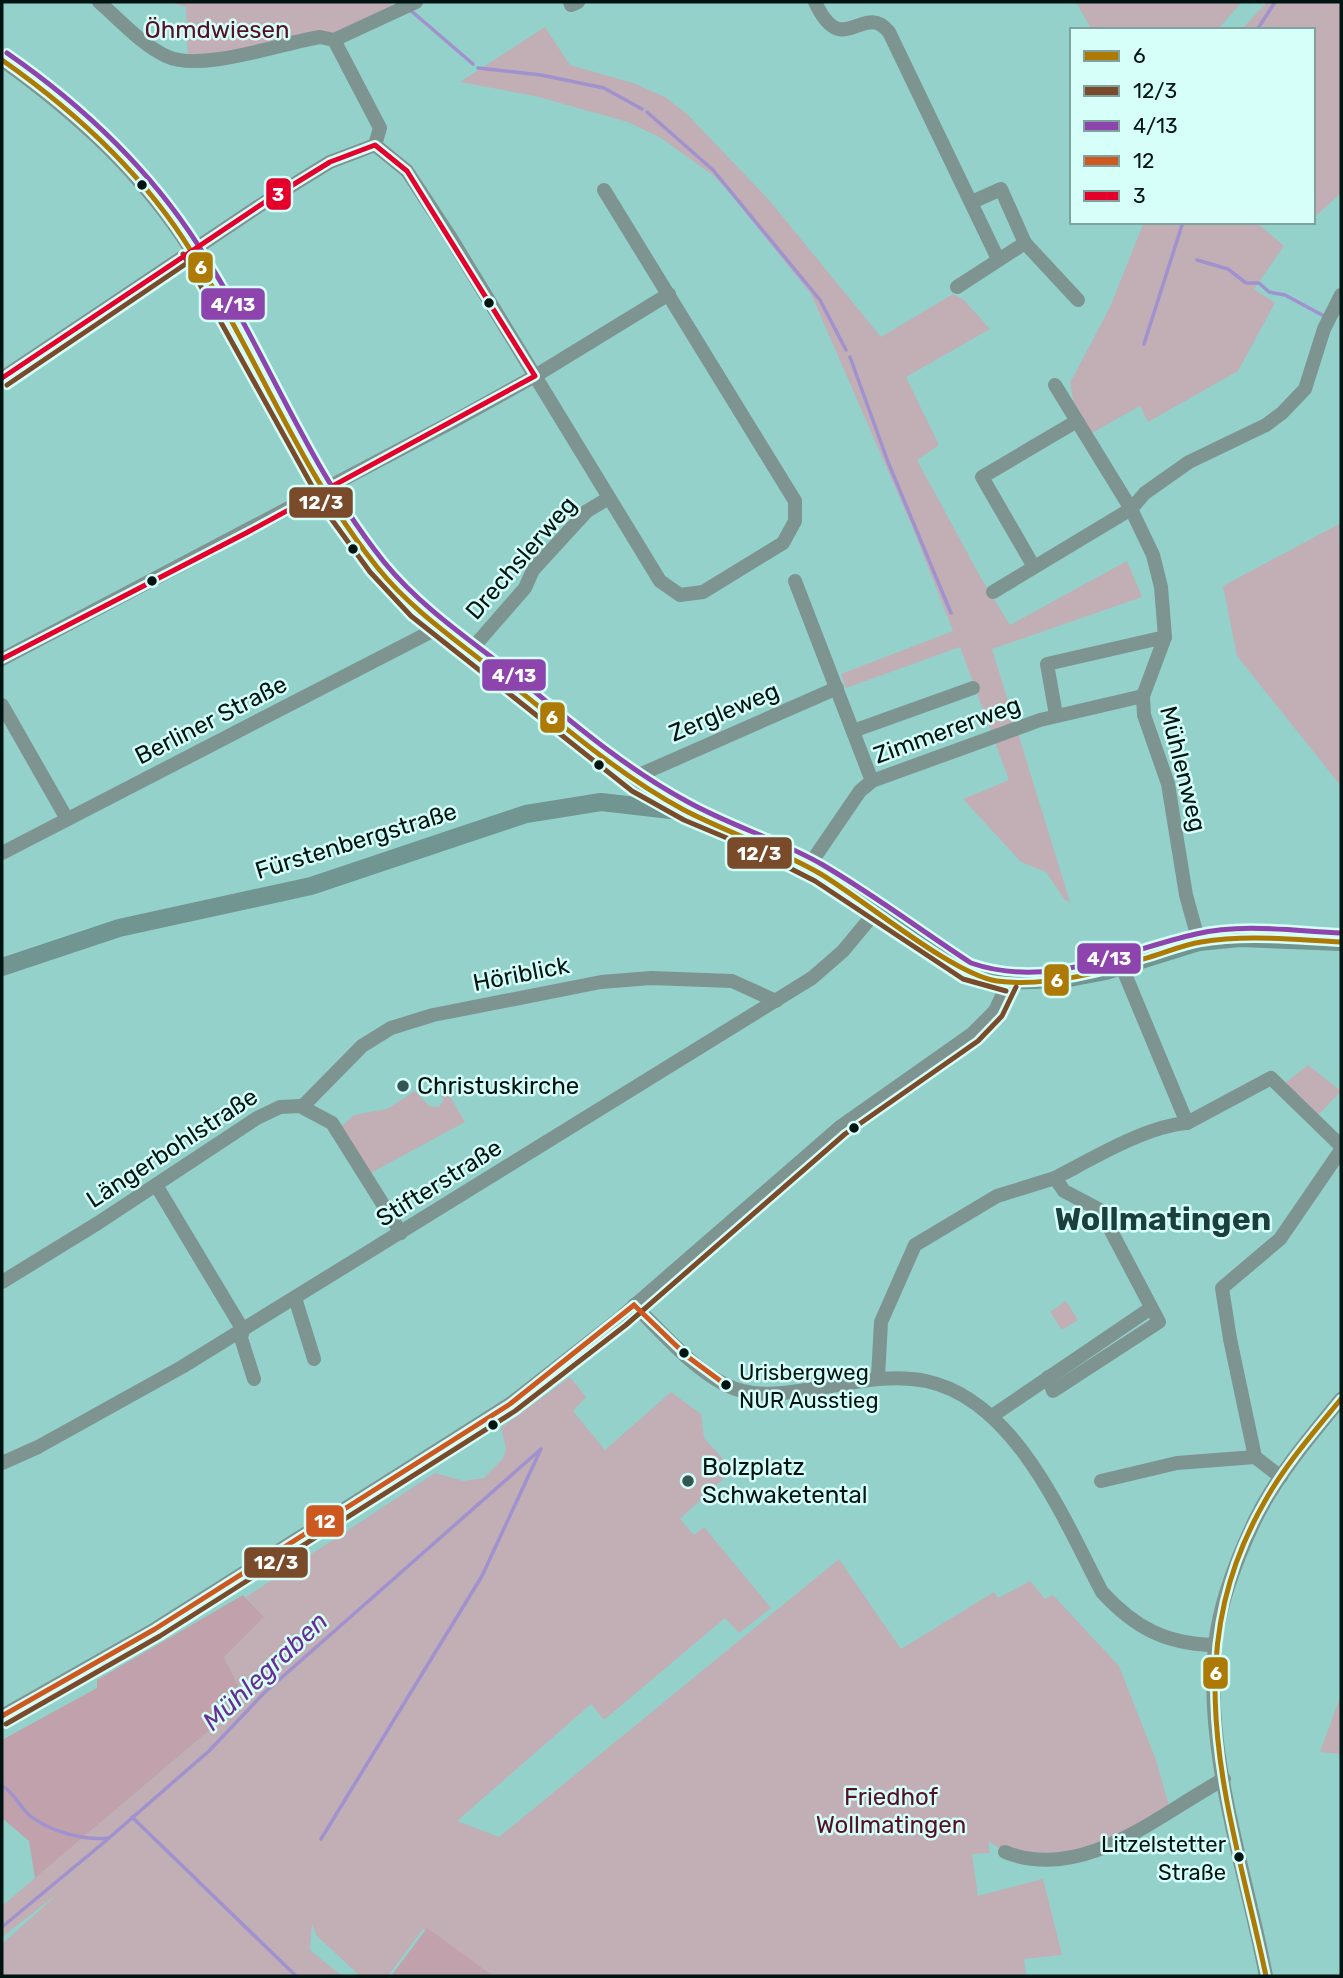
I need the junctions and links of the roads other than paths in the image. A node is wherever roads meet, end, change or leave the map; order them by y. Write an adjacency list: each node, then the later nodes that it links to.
1 (99, 2): 6 (street)
2 (415, 2): 6 (street)
3 (570, 2): 4 (street)
4 (578, 2)
5 (815, 2): 10 (street)
6 (334, 40): 8 (street)
7 (2, 60): 12 (street)
8 (375, 145): 12 (street); 18 (street)
9 (604, 190): 15 (street)
10 (972, 202): 11 (street); 13 (street)
11 (1025, 243): 13 (street); 17 (street)
12 (191, 250): 19 (street); 22 (street)
13 (998, 259): 14 (street)
14 (957, 287)
15 (669, 294): 18 (street); 23 (street)
16 (1341, 295): 24 (street)
17 (1078, 300)
18 (535, 376): 22 (street); 23 (street)
19 (2, 378)
20 (1055, 385): 21 (street, Mühlenweg)
21 (1077, 421): 24 (street, Mühlenweg); 25 (street)
22 (325, 491): 28 (street); 31 (street)
23 (609, 498): 30 (street, Drechslerweg)
24 (1130, 509): 25 (street); 29 (street, Mühlenweg)
25 (1034, 567): 27 (street)
26 (795, 581): 32 (street)
27 (993, 592)
28 (440, 628): 30 (street); 41 (street, Berliner Straße)
29 (1165, 637): 34 (street, Mühlenweg); 36 (street)
30 (470, 651): 38 (street)
31 (2, 659)
32 (837, 688): 37 (street); 38 (street, Zergleweg)
33 (973, 688): 37 (street)
34 (1143, 696): 36 (street, Zimmererweg); 45 (street, Mühlenweg)
35 (2, 705): 41 (street)
36 (1056, 715): 39 (street, Zimmererweg)
37 (853, 731): 39 (street)
38 (630, 779): 40 (street)
39 (872, 781): 43 (street, Zimmererweg)
40 (688, 812): 43 (main road, Fürstenbergstraße); 47 (main road, Fürstenbergstraße)
41 (67, 819): 42 (street, Berliner Straße)
42 (2, 853)
43 (808, 867): 44 (main road, Fürstenbergstraße)
44 (877, 910): 49 (main road, Fürstenbergstraße); 50 (street, Stifterstraße)
45 (1199, 942): 46 (main road); 48 (main road)
46 (1341, 942)
47 (2, 967)
48 (1122, 967): 49 (main road); 52 (street)
49 (1008, 983): 59 (street)
50 (776, 1000): 51 (street, Höriblick); 56 (street, Stifterstraße)
51 (303, 1106): 55 (street, Längerbohlstraße); 56 (street)
52 (1187, 1123): 53 (street); 54 (street)
53 (1341, 1148): 66 (street)
54 (1055, 1178): 62 (street); 65 (street)
55 (156, 1185): 57 (street, Längerbohlstraße); 60 (street)
56 (401, 1233): 58 (street, Stifterstraße)
57 (2, 1282)
58 (295, 1298): 60 (street, Stifterstraße); 61 (street)
59 (634, 1305): 62 (street); 71 (street)
60 (243, 1330): 63 (street); 67 (street, Stifterstraße)
61 (314, 1359)
62 (877, 1377): 65 (street)
63 (254, 1380)
64 (1341, 1399): 68 (street)
65 (992, 1416): 70 (street)
66 (1255, 1457): 68 (street); 69 (street)
67 (2, 1463)
68 (1281, 1477): 70 (street)
69 (1101, 1481)
70 (1215, 1645): 72 (street)
71 (2, 1716)
72 (1224, 1779): 73 (street); 74 (street)
73 (1005, 1852)
74 (1266, 1976)

